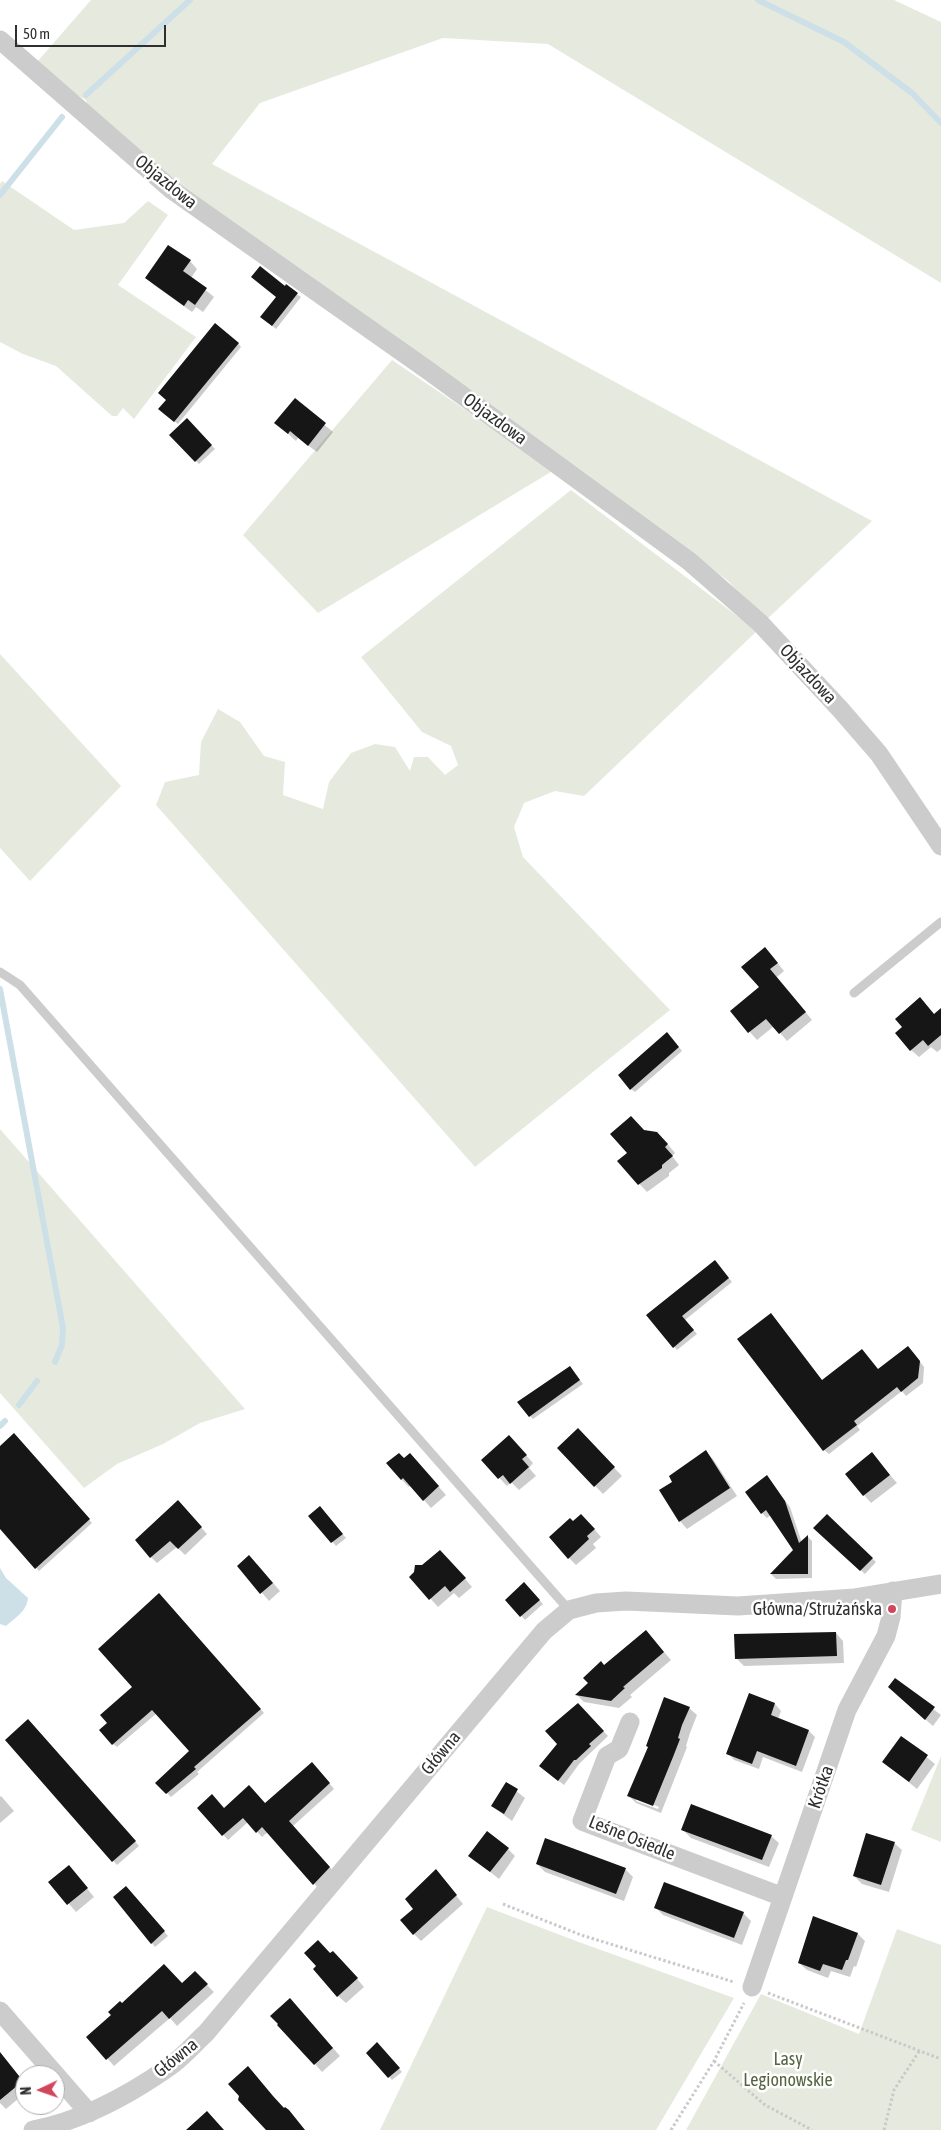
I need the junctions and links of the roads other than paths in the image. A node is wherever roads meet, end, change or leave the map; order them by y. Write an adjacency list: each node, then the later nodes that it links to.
1 (0, 40): 2 (street, Objazdowa)
2 (941, 846)
3 (941, 922): 5 (lane)
4 (0, 972): 8 (lane)
5 (854, 993)
6 (941, 1584): 7 (street, Główna)
7 (893, 1591): 8 (street, Główna); 10 (street, Krótka)
8 (569, 1610): 13 (street, Główna)
9 (630, 1722): 10 (street, Leśne Osiedle)
10 (783, 1897): 11 (street, Krótka)
11 (752, 1987)
12 (0, 2011): 13 (street)
13 (89, 2112): 14 (street, Główna)
14 (33, 2130)

